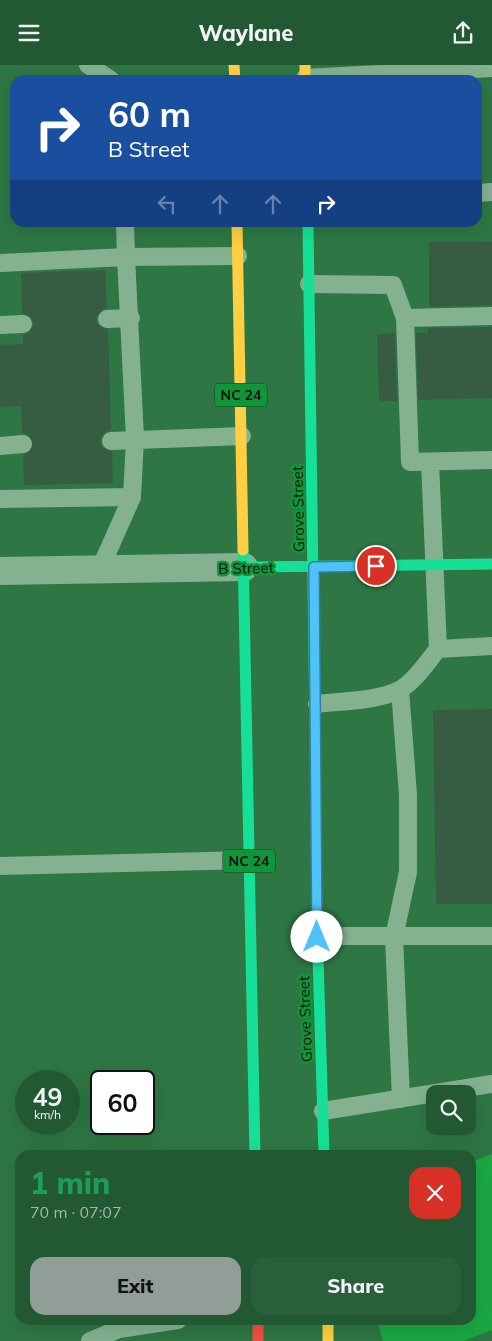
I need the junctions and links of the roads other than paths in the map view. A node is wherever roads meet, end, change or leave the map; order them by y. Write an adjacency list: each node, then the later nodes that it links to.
1 (88, 65): 4 (lane)
2 (492, 68): 3 (lane)
3 (305, 74)
4 (103, 75)
5 (125, 227): 9 (lane)
6 (237, 227): 8 (main road, NC 24)
7 (308, 227): 11 (main road, Grove Street)
8 (238, 256): 9 (lane); 18 (main road, NC 24)
9 (126, 257): 10 (lane); 13 (lane)
10 (0, 263)
11 (309, 284): 15 (lane); 30 (main road, Grove Street)
12 (492, 316): 15 (lane)
13 (131, 318): 14 (lane); 19 (lane)
14 (107, 319)
15 (405, 319): 24 (lane)
16 (23, 324): 17 (lane)
17 (0, 325)
18 (242, 436): 19 (lane); 29 (main road, NC 24)
19 (135, 439): 20 (lane); 25 (lane)
20 (111, 441)
21 (23, 444): 22 (lane)
22 (0, 446)
23 (492, 460): 24 (lane)
24 (430, 462): 27 (lane)
25 (132, 497): 26 (lane); 31 (lane)
26 (0, 499)
27 (433, 565): 28 (main road, B Street); 30 (main road, B Street); 34 (lane)
28 (492, 565)
29 (244, 567): 30 (main road, B Street); 31 (street, B Street); 37 (main road, NC 24)
30 (314, 567): 36 (main road, Grove Street)
31 (100, 569): 32 (street, B Street)
32 (0, 571)
33 (492, 646): 34 (lane)
34 (438, 649): 35 (lane)
35 (400, 689): 36 (lane); 41 (lane)
36 (317, 704): 40 (main road, Grove Street)
37 (249, 860): 38 (lane); 45 (main road, NC 24)
38 (0, 865)
39 (492, 936): 41 (lane)
40 (317, 937): 41 (lane); 44 (main road, Grove Street)
41 (394, 937): 43 (lane)
42 (492, 1084): 43 (lane)
43 (401, 1099): 44 (lane)
44 (323, 1111): 46 (main road, Grove Street)
45 (255, 1150)
46 (324, 1150)
47 (145, 1325): 50 (lane)
48 (258, 1325): 51 (main road)
49 (328, 1325): 52 (main road)
50 (90, 1341)
51 (258, 1341)
52 (328, 1341)

